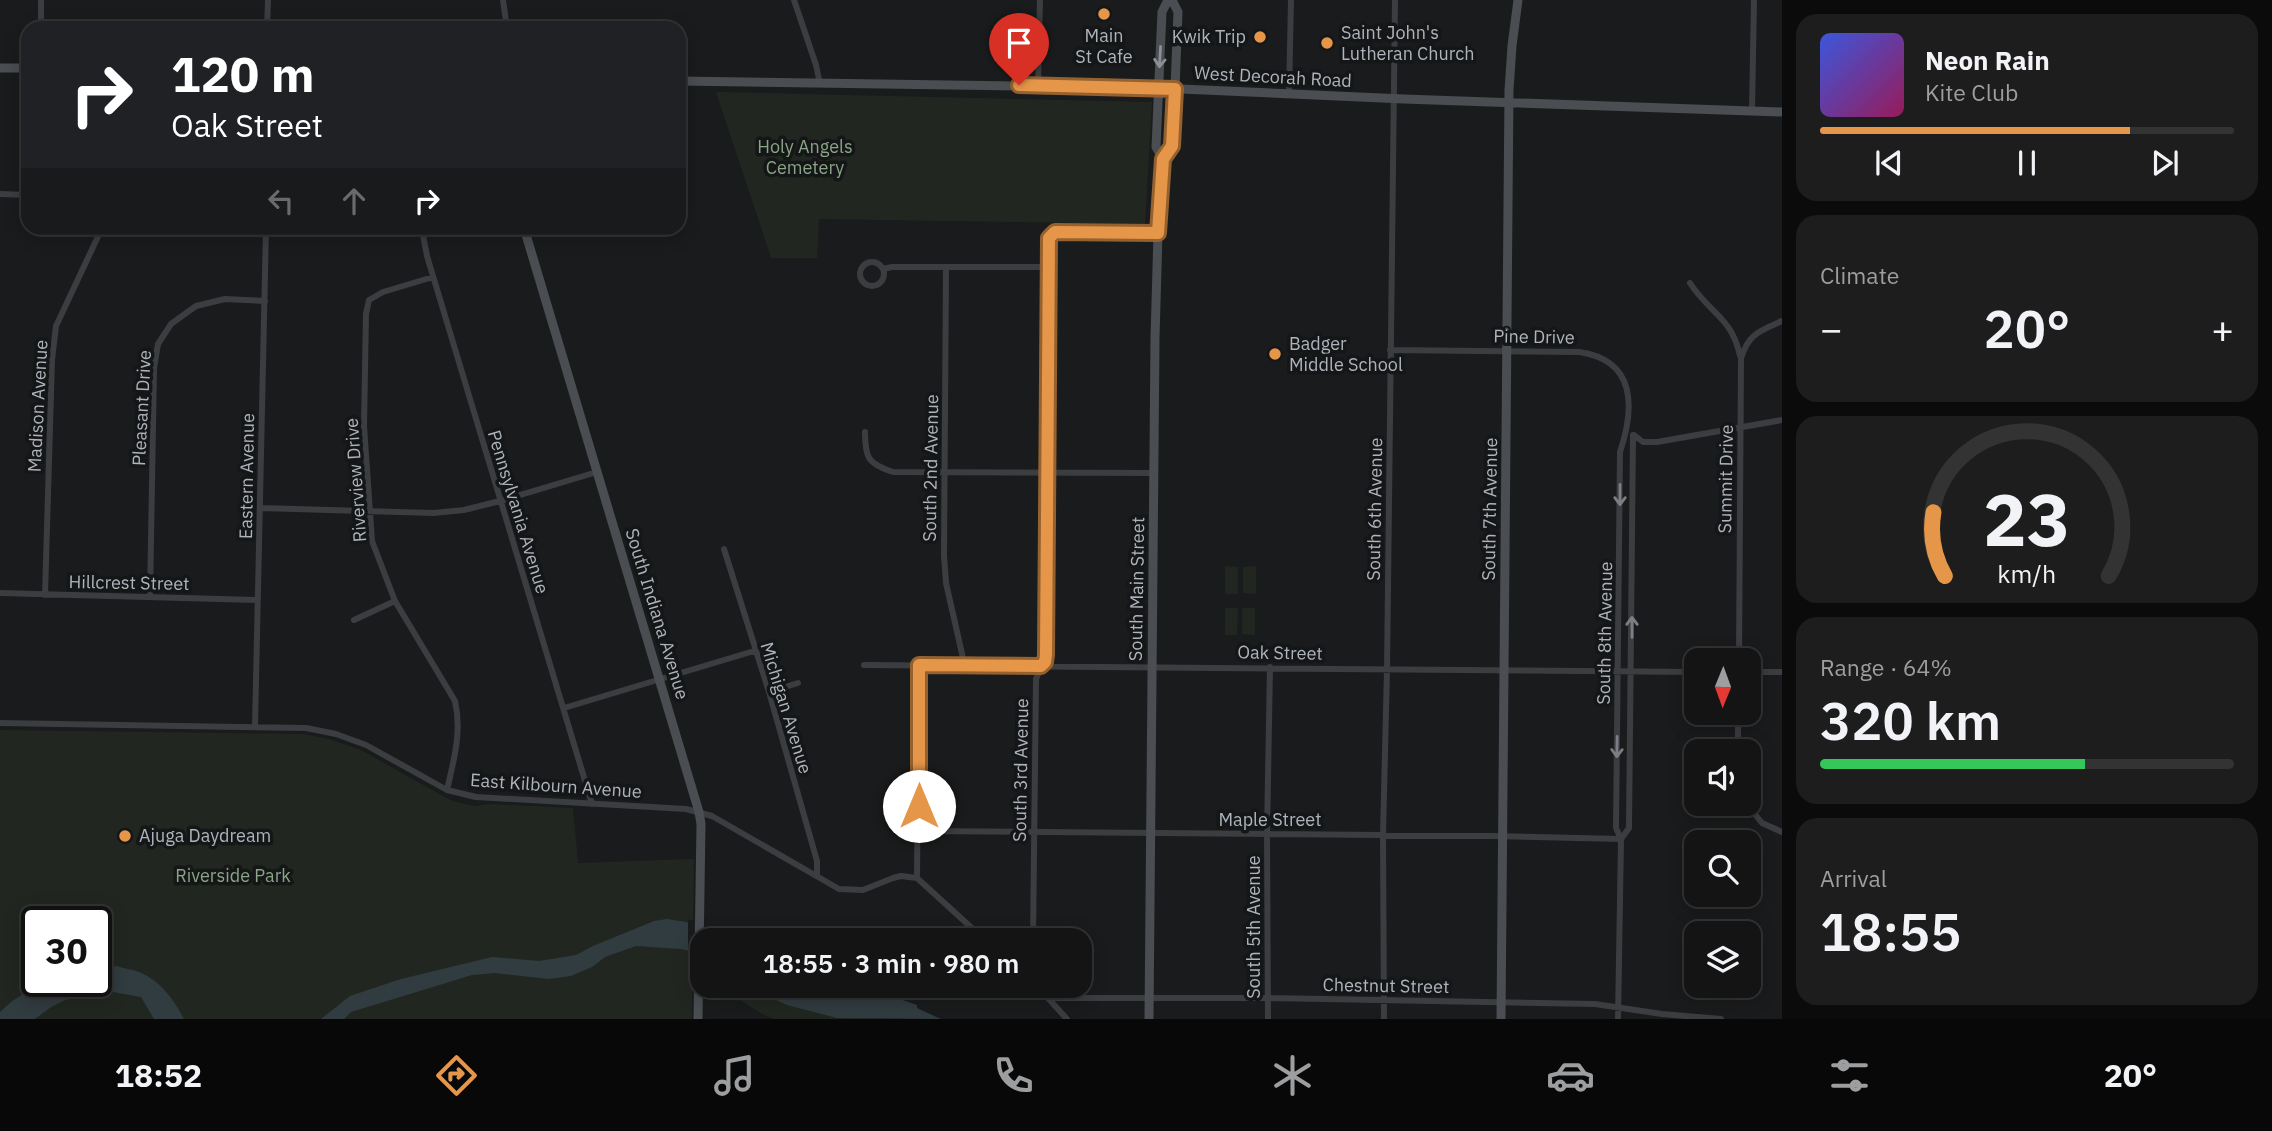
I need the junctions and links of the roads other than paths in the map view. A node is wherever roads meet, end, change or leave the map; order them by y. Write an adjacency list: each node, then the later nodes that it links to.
1 (41, 0): 11 (street)
2 (268, 0): 12 (street)
3 (503, 0): 13 (street)
4 (794, 0): 17 (street)
5 (1040, 0): 18 (street)
6 (1170, 0): 19 (street, South Main Street, one-way to 19); 20 (street, South Main Street)
7 (1291, 0): 21 (street)
8 (1395, 0): 22 (street, South 6th Avenue)
9 (1518, 0): 23 (street, South 7th Avenue)
10 (1754, 0): 24 (street)
11 (41, 21)
12 (267, 21)
13 (506, 21)
14 (0, 68): 15 (street)
15 (21, 68)
16 (686, 80): 17 (street, West Decorah Road)
17 (820, 84): 18 (street, West Decorah Road)
18 (1038, 85): 19 (street, West Decorah Road)
19 (1158, 88): 20 (street, West Decorah Road); 26 (street, South Main Street)
20 (1175, 89): 21 (street, West Decorah Road); 26 (street, South Main Street)
21 (1289, 94): 22 (street, West Decorah Road)
22 (1393, 99): 23 (street, West Decorah Road); 41 (street, South 6th Avenue)
23 (1509, 103): 24 (street, West Decorah Road); 42 (street, South 7th Avenue)
24 (1752, 110): 25 (street, West Decorah Road)
25 (1782, 112)
26 (1163, 159): 29 (street, South Main Street)
27 (0, 194): 28 (street)
28 (21, 195)
29 (1158, 233): 35 (street, South 3rd Avenue); 52 (street, South Main Street)
30 (99, 235): 58 (street, Madison Avenue)
31 (266, 235): 39 (street, Eastern Avenue)
32 (425, 235): 37 (street, Pennsylvania Avenue)
33 (526, 235): 49 (street, South Indiana Avenue)
34 (946, 267): 35 (street); 36 (street); 51 (street, South 2nd Avenue)
35 (1049, 267): 50 (street, South 3rd Avenue)
36 (883, 269)
37 (433, 276): 53 (street, Pennsylvania Avenue); 55 (street, Riverview Drive)
38 (1690, 283): 43 (street)
39 (265, 301): 54 (street, Eastern Avenue); 59 (street, Pleasant Drive)
40 (1782, 321): 43 (street)
41 (1390, 350): 42 (street, Pine Drive); 71 (street, South 6th Avenue)
42 (1507, 351): 45 (street, Pine Drive); 72 (street, South 7th Avenue)
43 (1741, 358): 46 (street, Summit Drive)
44 (1782, 420): 46 (street)
45 (1628, 428): 48 (street); 73 (street, South 8th Avenue, one-way to 73)
46 (1740, 428): 48 (street); 63 (street, Summit Drive)
47 (865, 432): 51 (street)
48 (1633, 435): 74 (street, South 8th Avenue, one-way to 48)
49 (597, 472): 53 (street); 78 (street, South Indiana Avenue)
50 (1048, 472): 51 (street); 52 (street); 67 (street, South 3rd Avenue)
51 (945, 473): 69 (street, South 2nd Avenue)
52 (1155, 473): 68 (street, South Main Street)
53 (500, 501): 55 (street); 81 (street, Pennsylvania Avenue)
54 (260, 508): 55 (street); 60 (street, Eastern Avenue)
55 (371, 510): 61 (street, Riverview Drive)
56 (724, 549): 64 (street, Michigan Avenue)
57 (0, 593): 58 (street, Hillcrest Street)
58 (45, 595): 59 (street, Hillcrest Street)
59 (150, 597): 60 (street, Hillcrest Street)
60 (257, 600): 83 (street, Eastern Avenue)
61 (395, 601): 62 (street); 84 (street, Riverview Drive)
62 (354, 620)
63 (1739, 648)
64 (754, 651): 78 (street); 80 (street, Michigan Avenue)
65 (864, 664): 66 (street, Oak Street)
66 (919, 665): 69 (street, Oak Street); 88 (street)
67 (1041, 666): 68 (street, Oak Street); 69 (street, Oak Street); 90 (street, South 3rd Avenue)
68 (1151, 666): 70 (street, Oak Street); 91 (street, South Main Street)
69 (965, 667)
70 (1270, 667): 71 (street, Oak Street); 92 (street, South 5th Avenue)
71 (1387, 670): 72 (street, Oak Street); 93 (street, South 6th Avenue)
72 (1504, 670): 73 (street, Oak Street); 94 (street, South 7th Avenue)
73 (1619, 671): 74 (street, Oak Street); 95 (street, South 8th Avenue, one-way to 95)
74 (1632, 671): 76 (street, Oak Street); 95 (street, South 8th Avenue)
75 (1782, 671): 77 (street)
76 (1684, 672)
77 (1761, 672)
78 (660, 680): 81 (street); 86 (street, South Indiana Avenue)
79 (798, 683): 80 (street)
80 (769, 692): 96 (street, Michigan Avenue)
81 (564, 708): 85 (street, Pennsylvania Avenue)
82 (0, 723): 83 (street, East Kilbourn Avenue)
83 (255, 726): 84 (street, East Kilbourn Avenue)
84 (447, 790): 85 (street, East Kilbourn Avenue)
85 (592, 804): 86 (street, East Kilbourn Avenue)
86 (699, 811): 96 (street, East Kilbourn Avenue); 106 (street, South Indiana Avenue)
87 (1756, 816): 89 (street)
88 (919, 831): 90 (street, Maple Street); 97 (street)
89 (1782, 832)
90 (1034, 833): 91 (street, Maple Street); 99 (street, South 3rd Avenue)
91 (1151, 833): 92 (street, Maple Street); 102 (street, South Main Street)
92 (1267, 834): 93 (street, Maple Street); 101 (street, South 5th Avenue)
93 (1383, 835): 94 (street, Maple Street); 103 (street, South 6th Avenue)
94 (1503, 836): 95 (street, Maple Street); 104 (street, South 7th Avenue)
95 (1621, 839): 105 (street, South 8th Avenue)
96 (817, 876): 97 (street, East Kilbourn Avenue)
97 (917, 878): 98 (street)
98 (972, 928)
99 (1033, 928)
100 (1051, 998): 102 (street, Chestnut Street); 107 (street)
101 (1268, 998): 102 (street, Chestnut Street); 103 (street, Chestnut Street); 109 (street, South 5th Avenue)
102 (1150, 999): 108 (street, South Main Street)
103 (1384, 1000): 104 (street, Chestnut Street); 110 (street, South 6th Avenue)
104 (1501, 1001): 105 (street, Chestnut Street); 111 (street, South 7th Avenue)
105 (1618, 1007): 112 (street, South 8th Avenue); 113 (street, Chestnut Street)
106 (698, 1019)
107 (1067, 1019)
108 (1149, 1019)
109 (1268, 1019)
110 (1384, 1019)
111 (1501, 1019)
112 (1618, 1019)
113 (1721, 1019)

